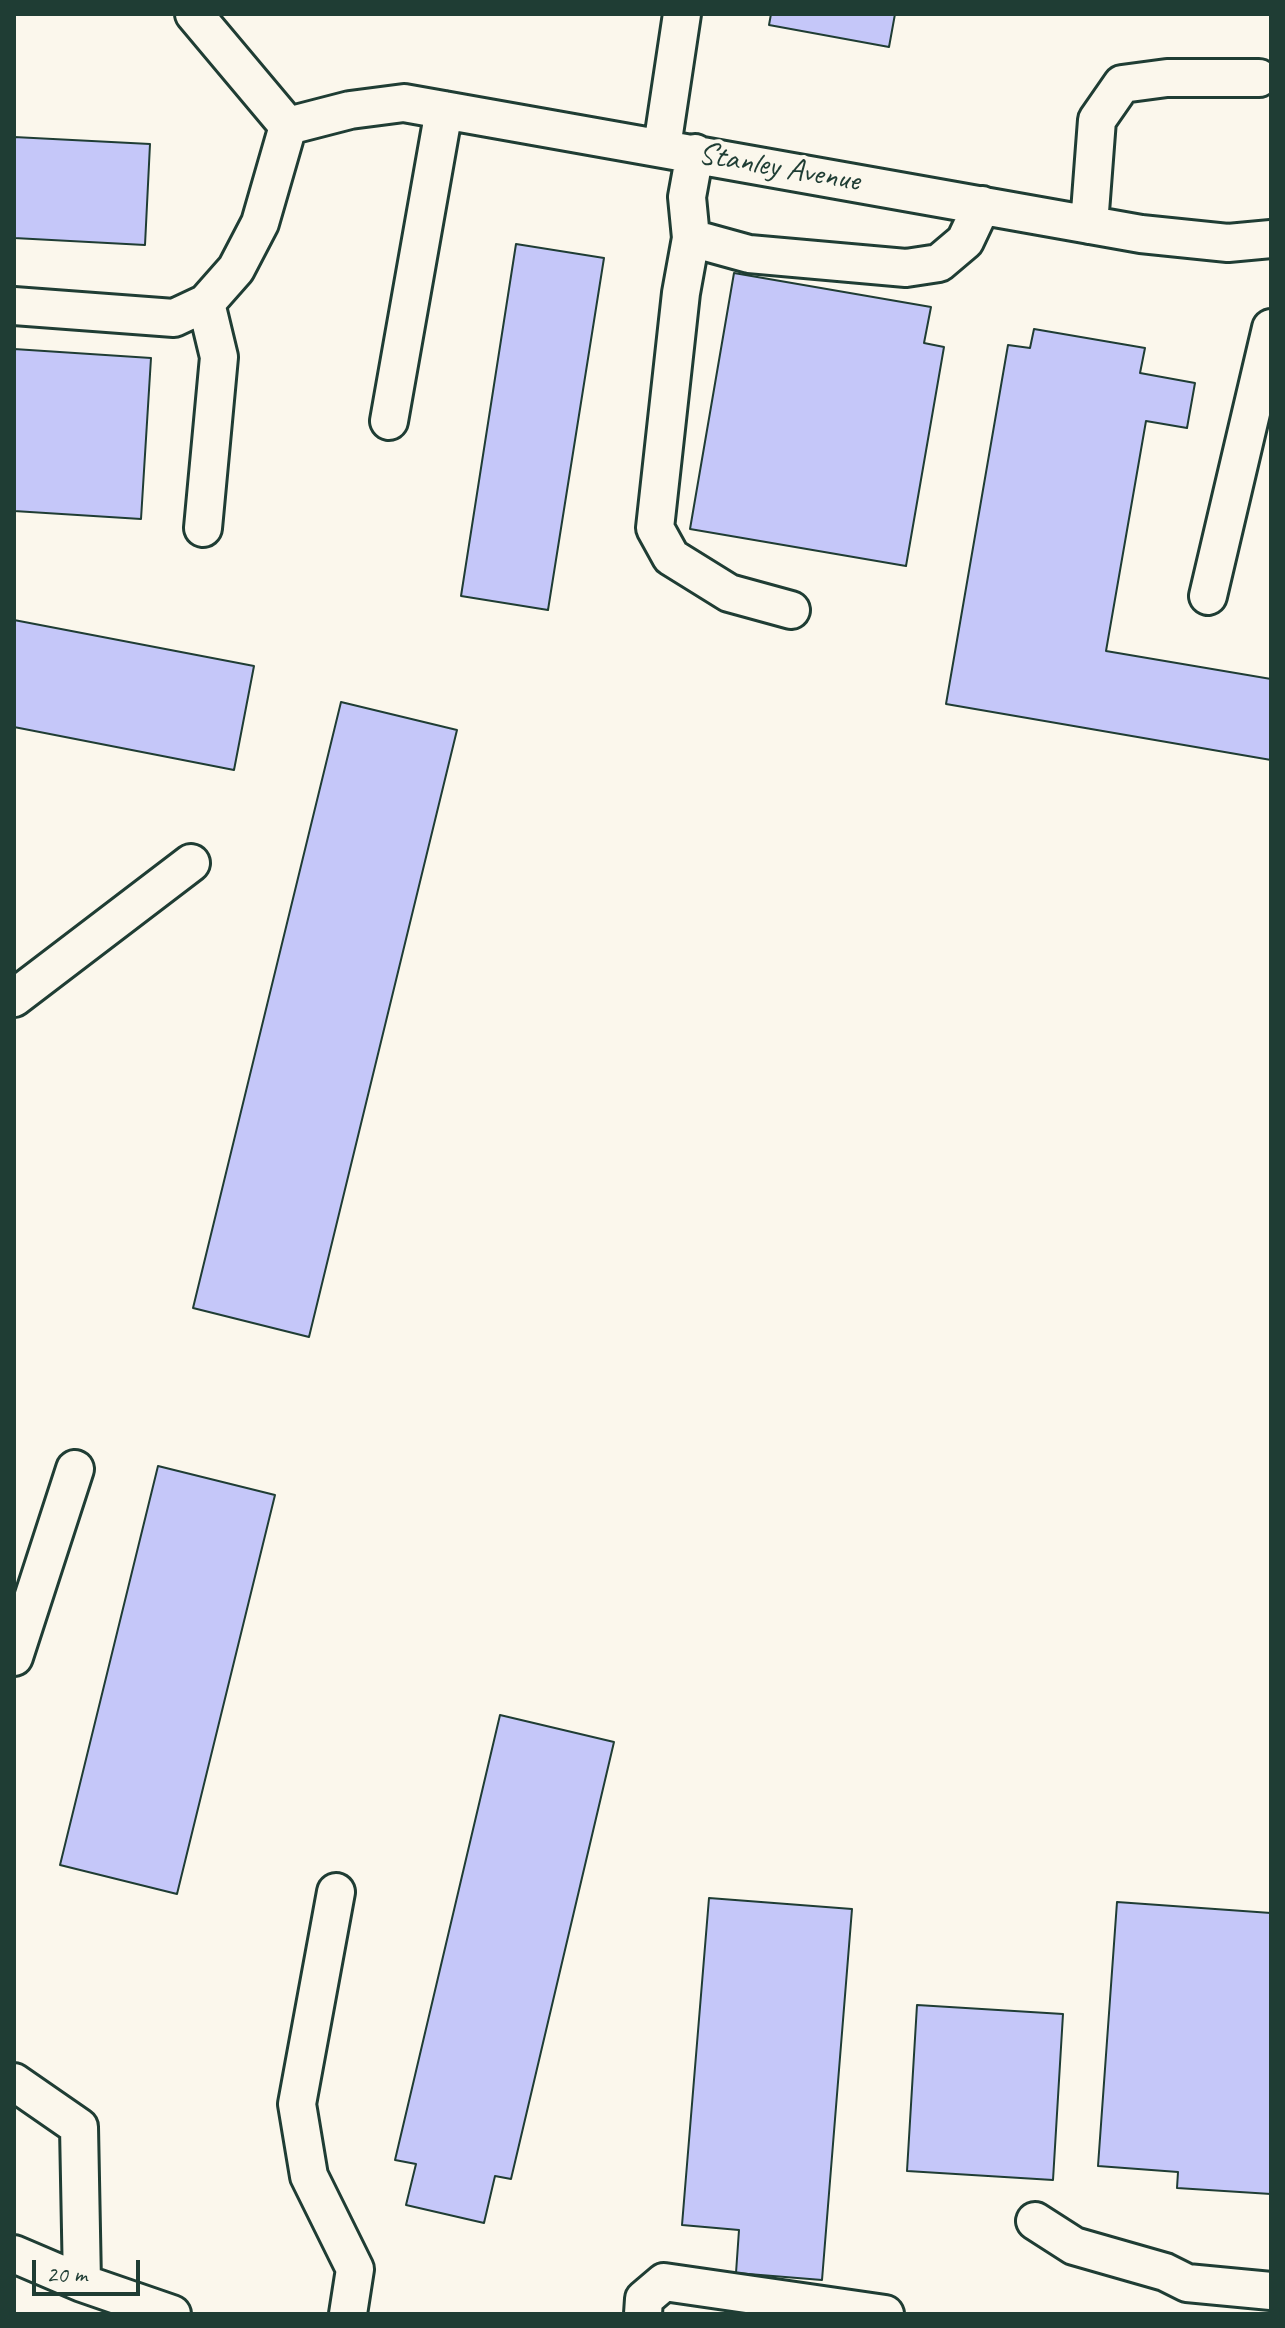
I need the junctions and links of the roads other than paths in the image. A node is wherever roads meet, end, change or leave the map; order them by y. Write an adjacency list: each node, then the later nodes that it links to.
1 (194, 14): 5 (street)
2 (682, 14): 6 (street)
3 (1259, 78): 8 (street)
4 (444, 110): 5 (street, Stanley Avenue); 6 (street, Stanley Avenue); 14 (street)
5 (288, 126): 11 (street)
6 (678, 150): 7 (street, Stanley Avenue); 9 (street)
7 (982, 205): 8 (street, Stanley Avenue); 9 (street)
8 (1089, 225): 10 (street, Stanley Avenue)
9 (691, 238): 17 (street)
10 (1271, 239)
11 (206, 303): 12 (street); 15 (street)
12 (14, 306)
13 (1271, 328): 16 (street)
14 (389, 421)
15 (203, 528)
16 (1208, 596)
17 (791, 610)
18 (191, 863): 19 (street)
19 (14, 998)
20 (75, 1469): 21 (street)
21 (14, 1657)
22 (336, 1892): 29 (street)
23 (14, 2082): 26 (street)
24 (1035, 2221): 27 (street)
25 (14, 2254): 26 (street)
26 (82, 2283): 28 (street)
27 (1271, 2291)
28 (172, 2314)
29 (348, 2314)
30 (643, 2314): 31 (street)
31 (885, 2314)

